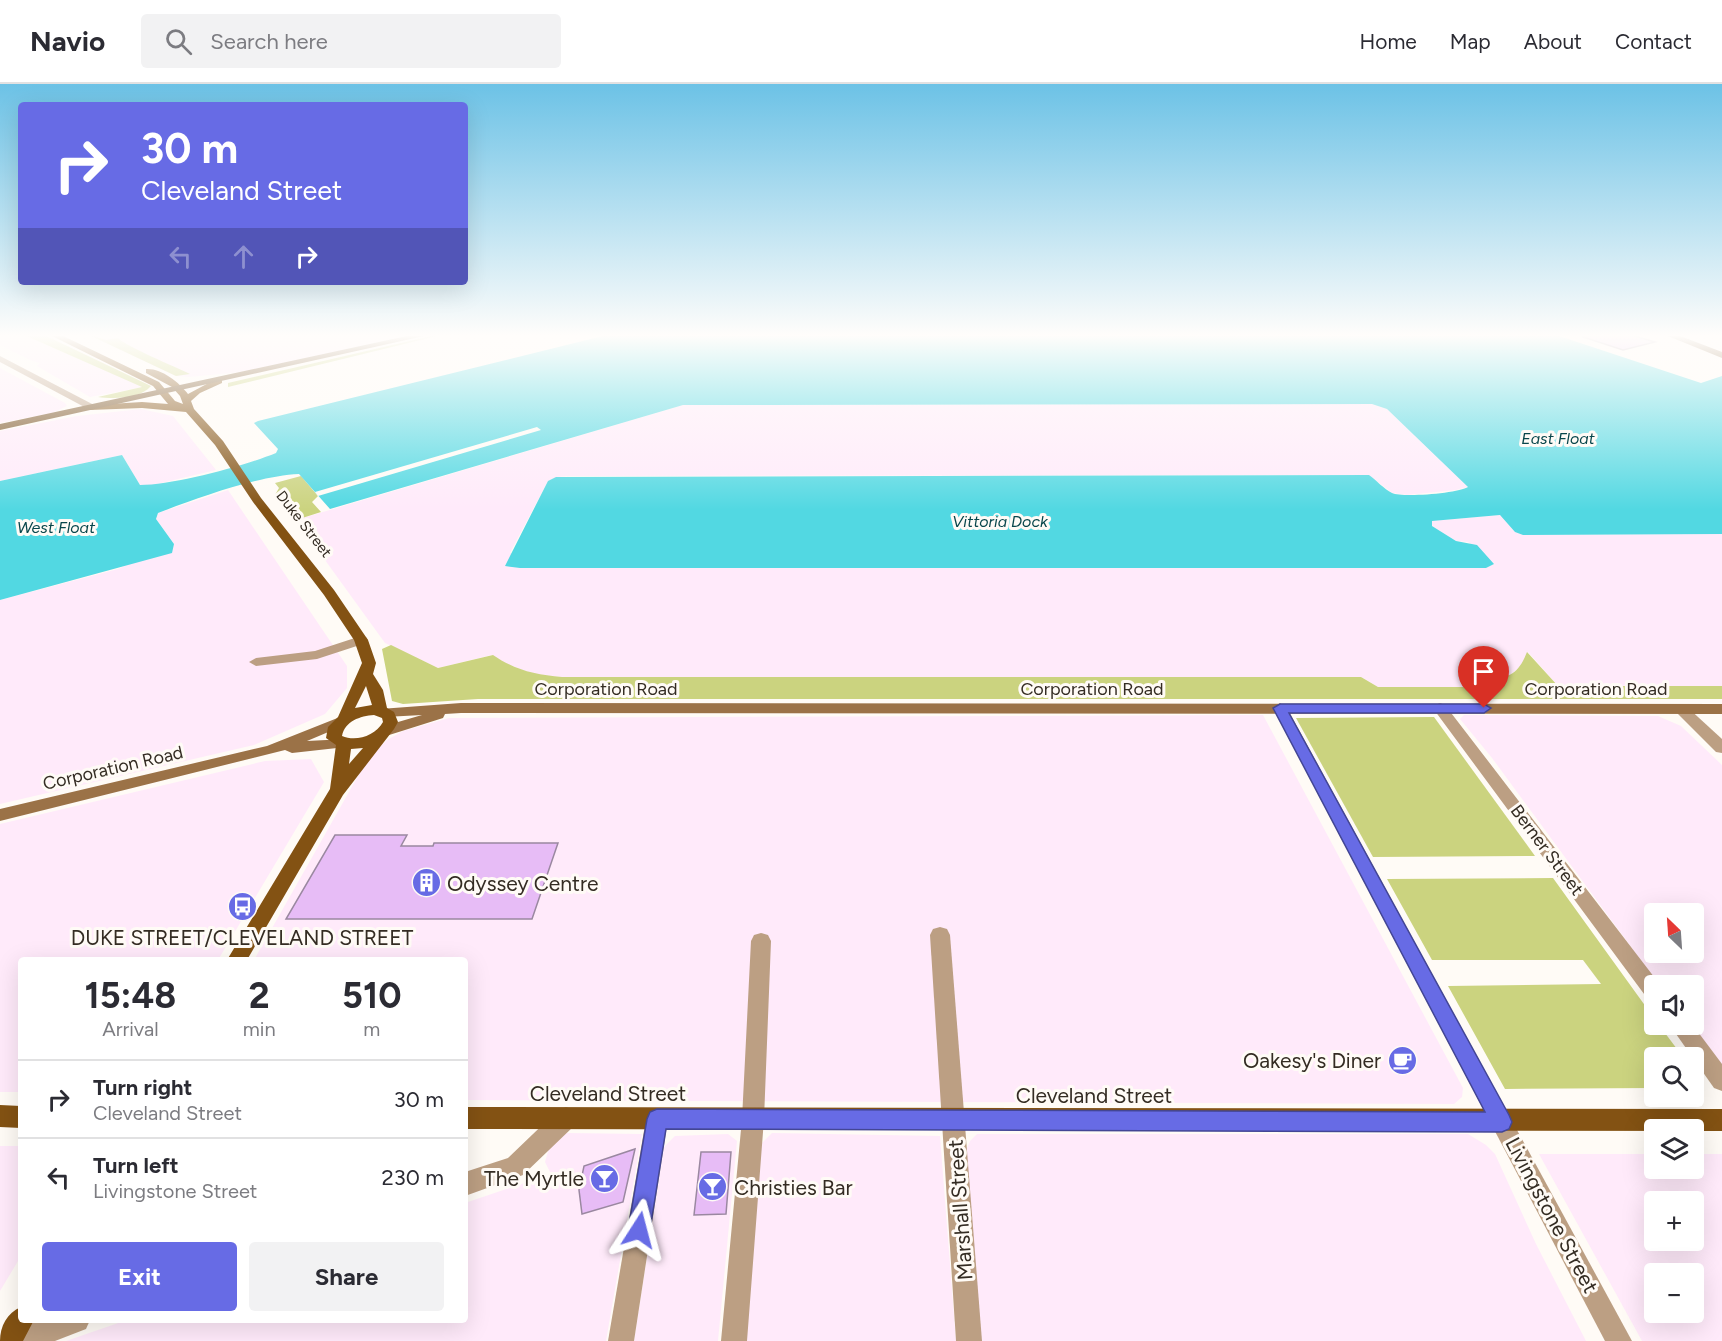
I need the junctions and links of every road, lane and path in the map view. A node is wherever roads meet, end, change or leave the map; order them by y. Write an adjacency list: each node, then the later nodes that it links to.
1 (165, 392): 8 (main road, Duke Street)
2 (64, 393): 9 (street)
3 (145, 393): 7 (main road)
4 (162, 393): 7 (highway)
5 (182, 393): 8 (main road, Duke Street)
6 (196, 393): 8 (main road)
7 (122, 402): 9 (highway)
8 (188, 405): 9 (main road); 11 (main road, Duke Street)
9 (93, 408): 10 (highway)
10 (0, 427)
11 (361, 640): 12 (street); 13 (main road, Duke Street)
12 (256, 662)
13 (366, 674): 19 (main road, Duke Street); 20 (main road)
14 (461, 708): 15 (main road, Corporation Road); 19 (main road, Corporation Road); 21 (main road, Corporation Road)
15 (1280, 708): 16 (main road, Corporation Road); 41 (street, Livingstone Street)
16 (1440, 708): 17 (main road, Corporation Road); 30 (street, Berner Street)
17 (1681, 709): 18 (main road, Corporation Road); 23 (street)
18 (1722, 709)
19 (382, 711): 20 (main road); 21 (main road, Duke Street)
20 (343, 720): 22 (main road); 24 (main road, Corporation Road)
21 (384, 733): 22 (main road); 25 (main road)
22 (342, 743): 24 (main road, Corporation Road); 25 (main road)
23 (1722, 748)
24 (271, 750): 26 (main road, Corporation Road)
25 (337, 791): 29 (main road)
26 (0, 815)
27 (940, 935): 39 (street, Marshall Street)
28 (761, 941): 38 (street)
29 (239, 957)
30 (1644, 979)
31 (1687, 1035): 32 (street)
32 (1722, 1081)
33 (0, 1116): 34 (main road)
34 (18, 1117)
35 (468, 1118): 36 (main road, Cleveland Street)
36 (566, 1118): 37 (main road, Cleveland Street); 42 (street)
37 (657, 1119): 38 (main road, Cleveland Street); 47 (street)
38 (753, 1119): 39 (main road, Cleveland Street); 48 (street)
39 (954, 1120): 41 (main road, Cleveland Street); 49 (street, Marshall Street)
40 (1722, 1120): 41 (main road, Cleveland Street)
41 (1502, 1122): 50 (street, Livingstone Street)
42 (468, 1183)
43 (19, 1323): 45 (main road)
44 (69, 1323): 46 (street)
45 (8, 1341)
46 (18, 1341)
47 (621, 1341)
48 (734, 1341)
49 (969, 1341)
50 (1619, 1341)

